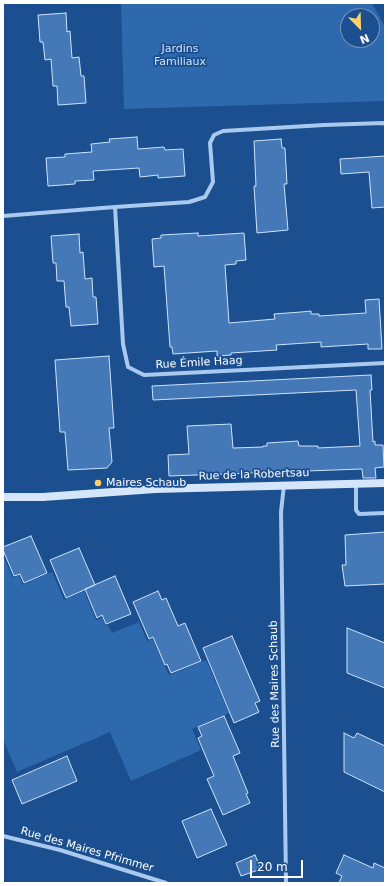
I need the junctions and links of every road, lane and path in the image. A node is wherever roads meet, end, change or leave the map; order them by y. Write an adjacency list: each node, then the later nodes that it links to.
1 (385, 124): 2 (street)
2 (114, 207): 3 (street); 4 (street, Rue Émile Haag)
3 (3, 216)
4 (385, 363)
5 (385, 483): 6 (main road, Rue de la Robertsau)
6 (356, 484): 7 (main road, Rue de la Robertsau); 9 (street)
7 (284, 485): 8 (main road, Rue de la Robertsau); 12 (street, Rue des Maires Schaub)
8 (3, 497)
9 (385, 513)
10 (3, 836): 11 (street, Rue des Maires Pfrimmer)
11 (166, 883)
12 (286, 883)

